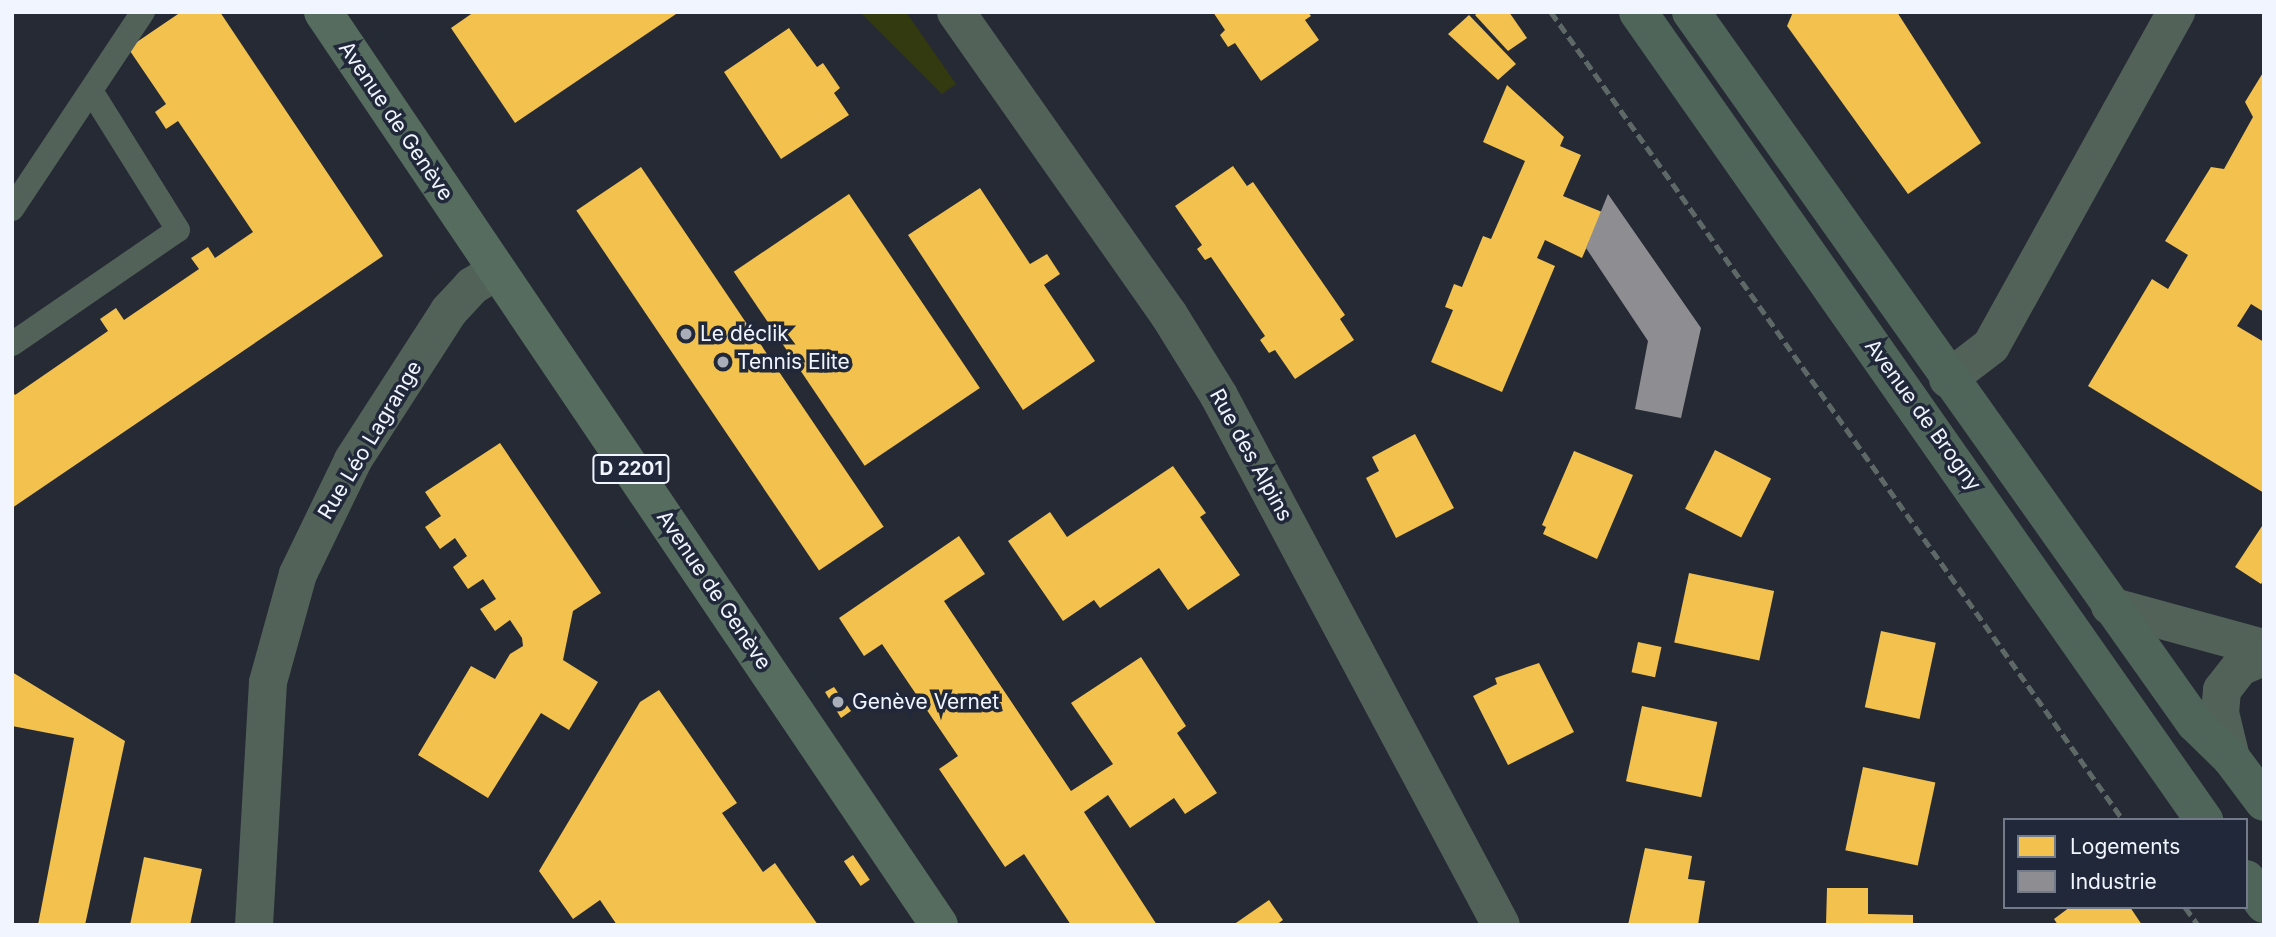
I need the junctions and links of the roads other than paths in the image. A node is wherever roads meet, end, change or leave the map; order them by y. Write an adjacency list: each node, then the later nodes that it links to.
1 (143, 12): 7 (lane)
2 (323, 12): 9 (main road, Avenue de Genève / D 2201)
3 (956, 12): 22 (street, Rue des Alpins)
4 (1638, 12): 12 (main road, Avenue de Brogny)
5 (1691, 12): 11 (main road, Avenue de Brogny)
6 (2176, 12): 11 (street)
7 (91, 91): 8 (lane); 10 (lane)
8 (12, 209)
9 (497, 271): 20 (street, Rue Léo Lagrange); 21 (main road, Avenue de Genève / D 2201)
10 (12, 344)
11 (1948, 379): 12 (lane); 14 (main road, Avenue de Brogny)
12 (1898, 384): 13 (main road, Avenue de Brogny)
13 (1993, 513): 14 (main road); 19 (main road, Avenue de Brogny)
14 (2110, 606): 15 (street); 17 (main road, Avenue de Brogny)
15 (2264, 648)
16 (2264, 657): 17 (street)
17 (2231, 758): 18 (main road, Avenue de Brogny)
18 (2264, 802)
19 (2203, 818)
20 (254, 925)
21 (939, 925)
22 (1501, 925)

